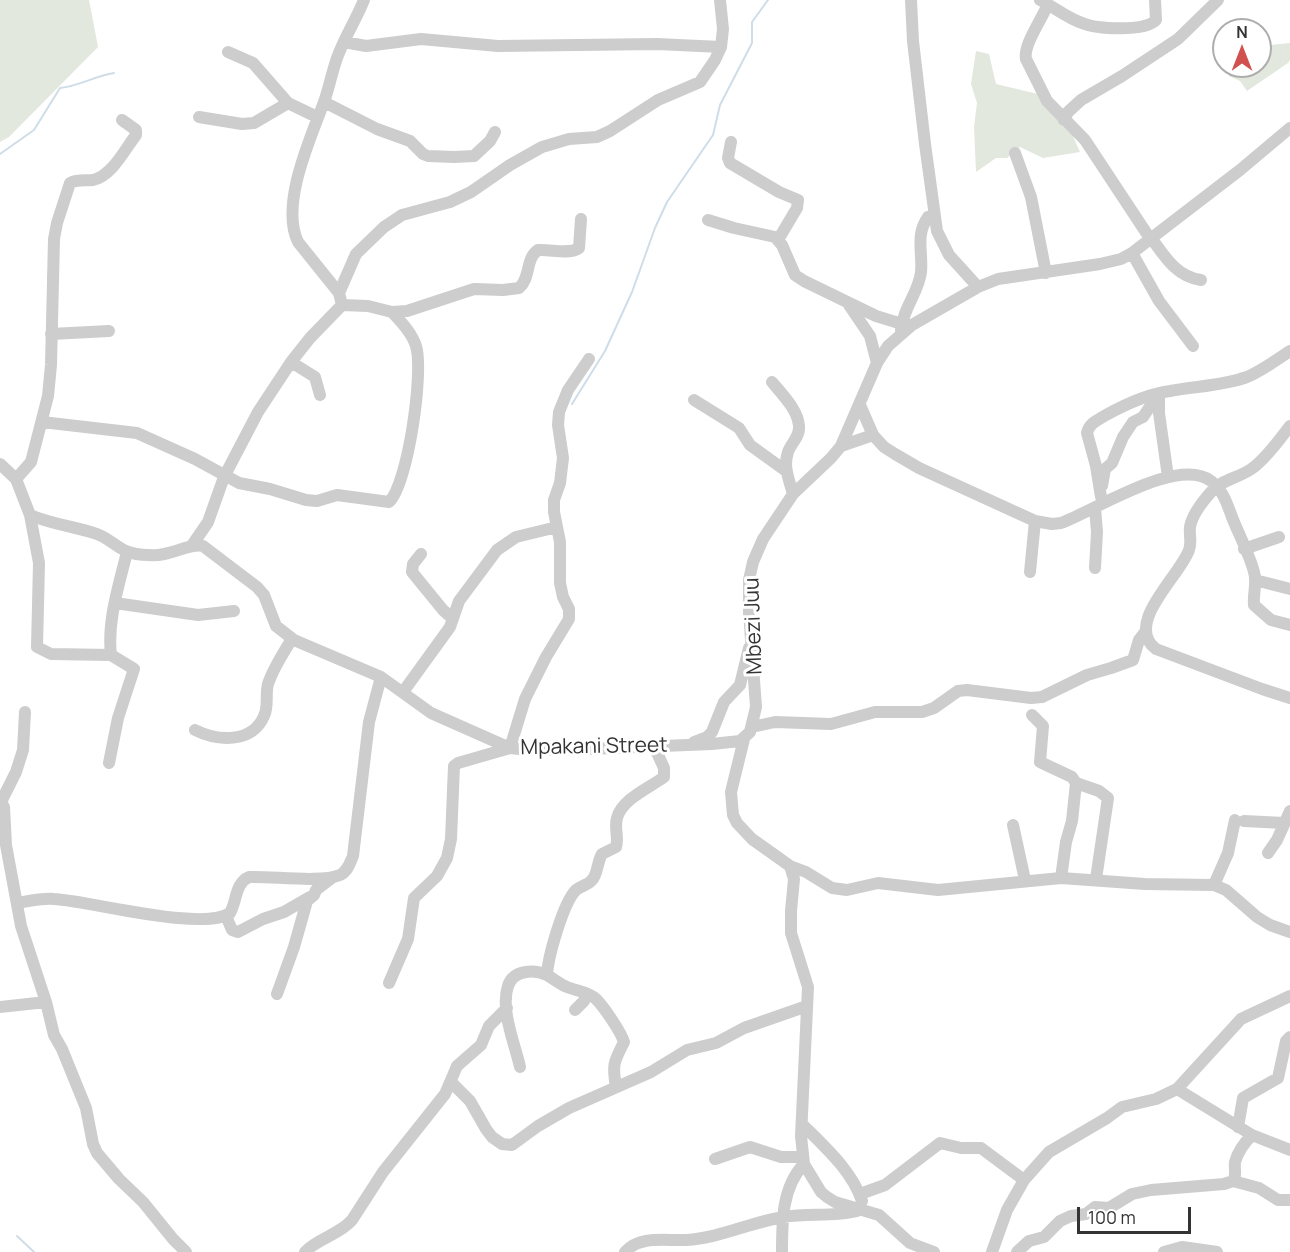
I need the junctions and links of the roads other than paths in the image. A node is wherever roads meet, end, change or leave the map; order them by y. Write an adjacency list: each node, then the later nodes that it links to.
1 (364, 0): 7 (street)
2 (720, 0): 8 (street)
3 (911, 0): 20 (street)
4 (1155, 0): 6 (street)
5 (1218, 0): 15 (street)
6 (1044, 2): 15 (street)
7 (344, 42): 8 (street); 10 (street)
8 (721, 47): 30 (street)
9 (228, 52): 11 (street)
10 (324, 102): 13 (street); 17 (street)
11 (288, 103): 12 (street); 13 (street)
12 (199, 117)
13 (317, 117): 30 (street)
14 (122, 120): 34 (street)
15 (1064, 120): 23 (street)
16 (1290, 129): 23 (street)
17 (495, 132)
18 (731, 142): 24 (street)
19 (1015, 153): 26 (street)
20 (934, 215): 28 (street); 32 (street)
21 (581, 219): 31 (street)
22 (708, 220): 24 (street)
23 (1152, 239): 25 (street); 27 (street)
24 (778, 240): 29 (street)
25 (1132, 253): 26 (street); 35 (street)
26 (1046, 273): 28 (street)
27 (1201, 280)
28 (978, 287): 32 (street)
29 (844, 300): 32 (street); 39 (street)
30 (340, 301): 31 (street); 38 (street)
31 (392, 312): 51 (street)
32 (902, 329): 39 (street)
33 (109, 331): 34 (street)
34 (51, 334): 45 (street)
35 (1193, 346)
36 (1290, 351): 41 (street)
37 (589, 359): 59 (street)
38 (291, 362): 42 (street); 51 (street)
39 (877, 363): 44 (street)
40 (772, 382): 50 (street)
41 (1159, 393): 52 (street); 56 (street); 56 (street)
42 (320, 395)
43 (694, 400): 50 (street)
44 (860, 405): 47 (street); 48 (street)
45 (42, 422): 51 (street); 53 (street)
46 (1290, 426): 54 (street)
47 (873, 435): 48 (street); 58 (street)
48 (841, 446): 55 (street, Mbezi Juu)
49 (0, 464): 53 (street)
50 (786, 471): 55 (street)
51 (224, 477): 61 (street)
52 (1168, 477): 54 (street); 56 (street)
53 (16, 479): 57 (street)
54 (1216, 486): 62 (street); 73 (street)
55 (793, 494): 74 (street, Mbezi Juu)
56 (1101, 503): 58 (street); 65 (street)
57 (30, 515): 63 (street); 76 (street)
58 (1035, 521): 66 (street)
59 (557, 527): 71 (street); 87 (street)
60 (1279, 537): 62 (street)
61 (193, 544): 63 (street); 75 (street, Mpakani Street)
62 (1244, 549): 67 (street)
63 (127, 552): 69 (street)
64 (421, 554): 71 (street)
65 (1095, 568)
66 (1030, 572)
67 (1255, 580): 68 (street); 72 (street)
68 (1290, 589)
69 (115, 603): 70 (street); 76 (street)
70 (234, 611)
71 (453, 619): 78 (street)
72 (1290, 625)
73 (1146, 631): 79 (street); 82 (street)
74 (751, 636): 82 (street, Mbezi Juu); 85 (street)
75 (292, 639): 77 (street, Mpakani Street); 83 (street)
76 (111, 655): 88 (street)
77 (381, 677): 78 (street, Mpakani Street); 96 (street)
78 (403, 692): 87 (street, Mpakani Street)
79 (1290, 698)
80 (25, 712): 90 (street)
81 (1032, 715): 89 (street)
82 (752, 727): 84 (street)
83 (195, 730)
84 (744, 739): 85 (street, Mpakani Street); 95 (street)
85 (688, 745): 86 (street, Mpakani Street)
86 (654, 746): 87 (street, Mpakani Street); 105 (street)
87 (510, 748): 106 (street)
88 (109, 763)
89 (1076, 783): 97 (street); 98 (street)
90 (1, 802): 102 (street)
91 (1290, 811): 92 (street)
92 (1284, 823): 94 (street); 100 (street)
93 (1013, 825): 99 (street)
94 (1268, 852)
95 (790, 866): 99 (street); 111 (street)
96 (333, 877): 101 (street); 103 (street)
97 (1061, 878): 98 (street); 99 (street)
98 (1096, 879): 100 (street)
99 (1025, 880)
100 (1214, 885): 104 (street)
101 (314, 895): 103 (street); 108 (street)
102 (17, 903): 103 (street); 110 (street)
103 (226, 916)
104 (1290, 932)
105 (548, 975): 107 (street); 113 (street)
106 (389, 983)
107 (586, 993): 114 (street); 118 (street)
108 (277, 994)
109 (1290, 998): 119 (street)
110 (46, 1002): 112 (street); 132 (street)
111 (807, 1006): 118 (street); 120 (street)
112 (0, 1007)
113 (507, 1008): 116 (street); 117 (street)
114 (575, 1010)
115 (1290, 1037): 121 (street)
116 (520, 1067)
117 (450, 1082): 118 (street); 133 (street)
118 (616, 1087)
119 (1178, 1089): 121 (street); 126 (street)
120 (803, 1125): 125 (street); 128 (street)
121 (1238, 1127): 122 (street)
122 (1251, 1136): 123 (street); 127 (street)
123 (1290, 1150)
124 (715, 1159): 125 (street)
125 (803, 1161): 130 (street); 131 (street)
126 (1024, 1180): 128 (street); 137 (street)
127 (1233, 1182): 129 (street); 138 (street)
128 (860, 1194): 130 (street)
129 (1290, 1200)
130 (864, 1209): 131 (street); 136 (street)
131 (783, 1217): 134 (street); 135 (street)
132 (186, 1252)
133 (305, 1252)
134 (625, 1252)
135 (782, 1252)
136 (934, 1252)
137 (992, 1252)
138 (1017, 1252)
139 (1164, 1252): 140 (street)
140 (1217, 1252)

